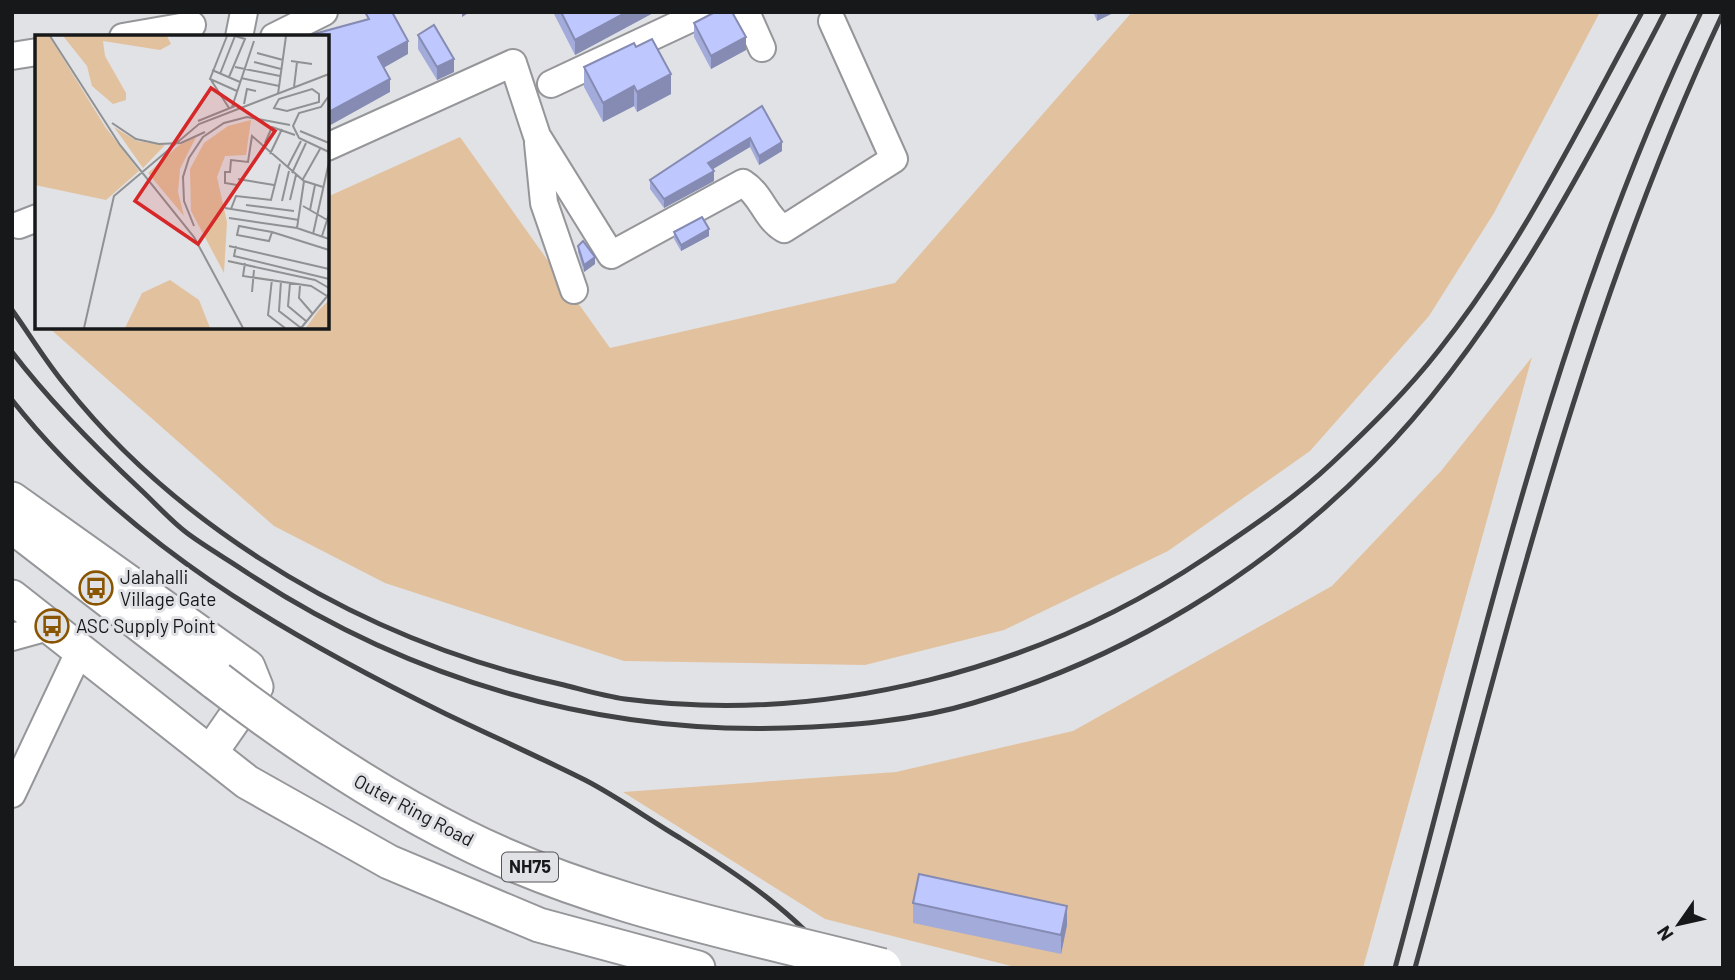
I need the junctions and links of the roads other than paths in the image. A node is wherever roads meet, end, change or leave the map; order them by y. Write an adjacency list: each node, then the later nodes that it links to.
1 (244, 12): 8 (street)
2 (324, 12): 9 (street)
3 (705, 12): 13 (street)
4 (746, 12): 10 (street)
5 (832, 21): 14 (street)
6 (192, 24): 7 (street)
7 (134, 35)
8 (239, 35)
9 (278, 35)
10 (761, 48)
11 (35, 52): 12 (street)
12 (12, 56)
13 (551, 84)
14 (537, 136): 15 (street); 16 (street)
15 (329, 146)
16 (574, 290)
17 (12, 499): 25 (street)
18 (12, 523): 24 (highway, Outer Ring Road / NH75)
19 (12, 545): 24 (highway, Outer Ring Road / NH75)
20 (12, 597): 21 (street)
21 (52, 626): 22 (street); 23 (street)
22 (12, 637)
23 (79, 650): 25 (street); 26 (street)
24 (212, 689): 28 (highway, Outer Ring Road / NH75); 29 (highway, Outer Ring Road / NH75, bridge)
25 (211, 752): 27 (street)
26 (12, 794)
27 (698, 968)
28 (791, 968)
29 (882, 968)

